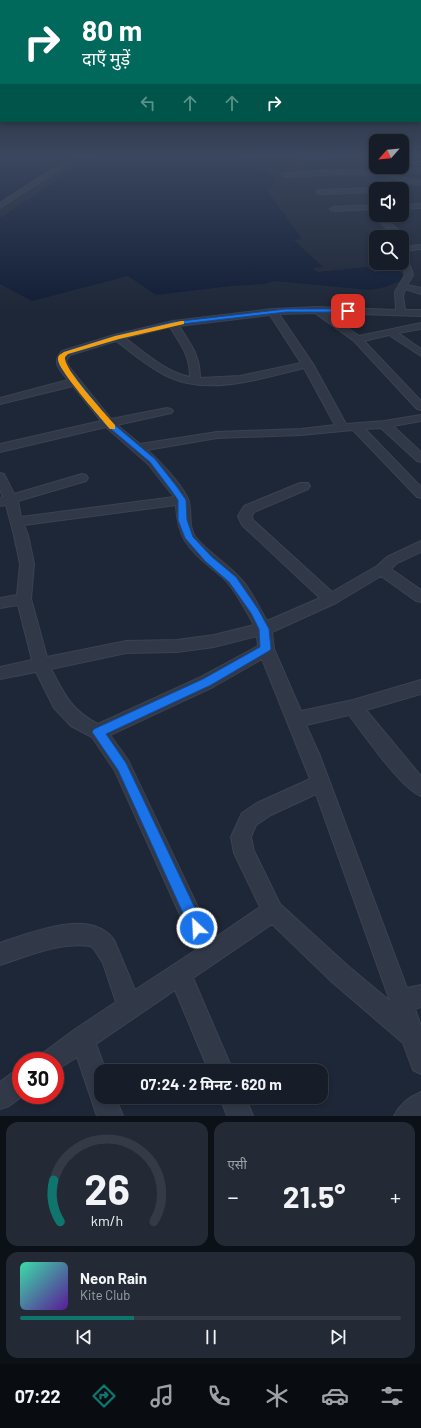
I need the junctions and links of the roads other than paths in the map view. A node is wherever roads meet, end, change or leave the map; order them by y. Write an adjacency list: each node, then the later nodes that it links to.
1 (369, 208): 2 (street)
2 (334, 209)
3 (386, 222): 4 (street)
4 (394, 230)
5 (408, 270): 6 (street)
6 (402, 286): 7 (street); 10 (street)
7 (421, 291)
8 (317, 310): 9 (street); 10 (street); 16 (street)
9 (272, 312): 12 (street); 18 (street)
10 (401, 312): 11 (street)
11 (421, 313)
12 (173, 324): 15 (street); 19 (street)
13 (421, 326): 14 (street)
14 (390, 332): 16 (street); 17 (street)
15 (117, 337): 19 (street); 20 (street)
16 (357, 339): 22 (street)
17 (421, 353)
18 (308, 364): 19 (street); 28 (street)
19 (195, 381)
20 (74, 382): 21 (street); 25 (street)
21 (0, 401)
22 (421, 407)
23 (167, 411): 25 (street)
24 (421, 418): 26 (street)
25 (108, 423): 29 (street); 30 (street)
26 (384, 424): 27 (street); 31 (street)
27 (355, 426): 28 (street); 36 (street)
28 (342, 427): 30 (street)
29 (0, 448)
30 (138, 448): 37 (street)
31 (416, 448): 32 (street)
32 (421, 458)
33 (0, 477): 38 (street)
34 (82, 478): 38 (street)
35 (304, 486): 44 (street)
36 (421, 494)
37 (182, 500): 39 (street); 46 (street)
38 (5, 501): 39 (street)
39 (16, 522): 43 (street)
40 (421, 546): 41 (street)
41 (382, 569): 42 (street); 44 (street)
42 (421, 597)
43 (24, 599): 45 (street); 48 (street)
44 (331, 599): 46 (street)
45 (0, 604)
46 (264, 629): 47 (street); 48 (street)
47 (266, 649): 52 (street); 53 (street)
48 (40, 665): 49 (street); 53 (street)
49 (0, 673)
50 (421, 687): 51 (street)
51 (353, 707): 52 (street); 55 (street)
52 (295, 720): 54 (street)
53 (98, 732): 58 (street)
54 (321, 783): 56 (street); 60 (street)
55 (421, 788)
56 (273, 911): 58 (street); 62 (street)
57 (0, 954): 61 (street)
58 (209, 955): 59 (street)
59 (180, 974): 61 (street); 66 (street)
60 (411, 999): 62 (street)
61 (129, 1006): 63 (street)
62 (412, 1035): 65 (street)
63 (82, 1038): 64 (street); 67 (street)
64 (63, 1052)
65 (421, 1062)
66 (218, 1064)
67 (94, 1071)
68 (12, 1088): 69 (street)
69 (0, 1097)
70 (106, 1104): 73 (street)
71 (235, 1104): 74 (street)
72 (421, 1104): 75 (street)
73 (110, 1116)
74 (240, 1116)
75 (407, 1116)

